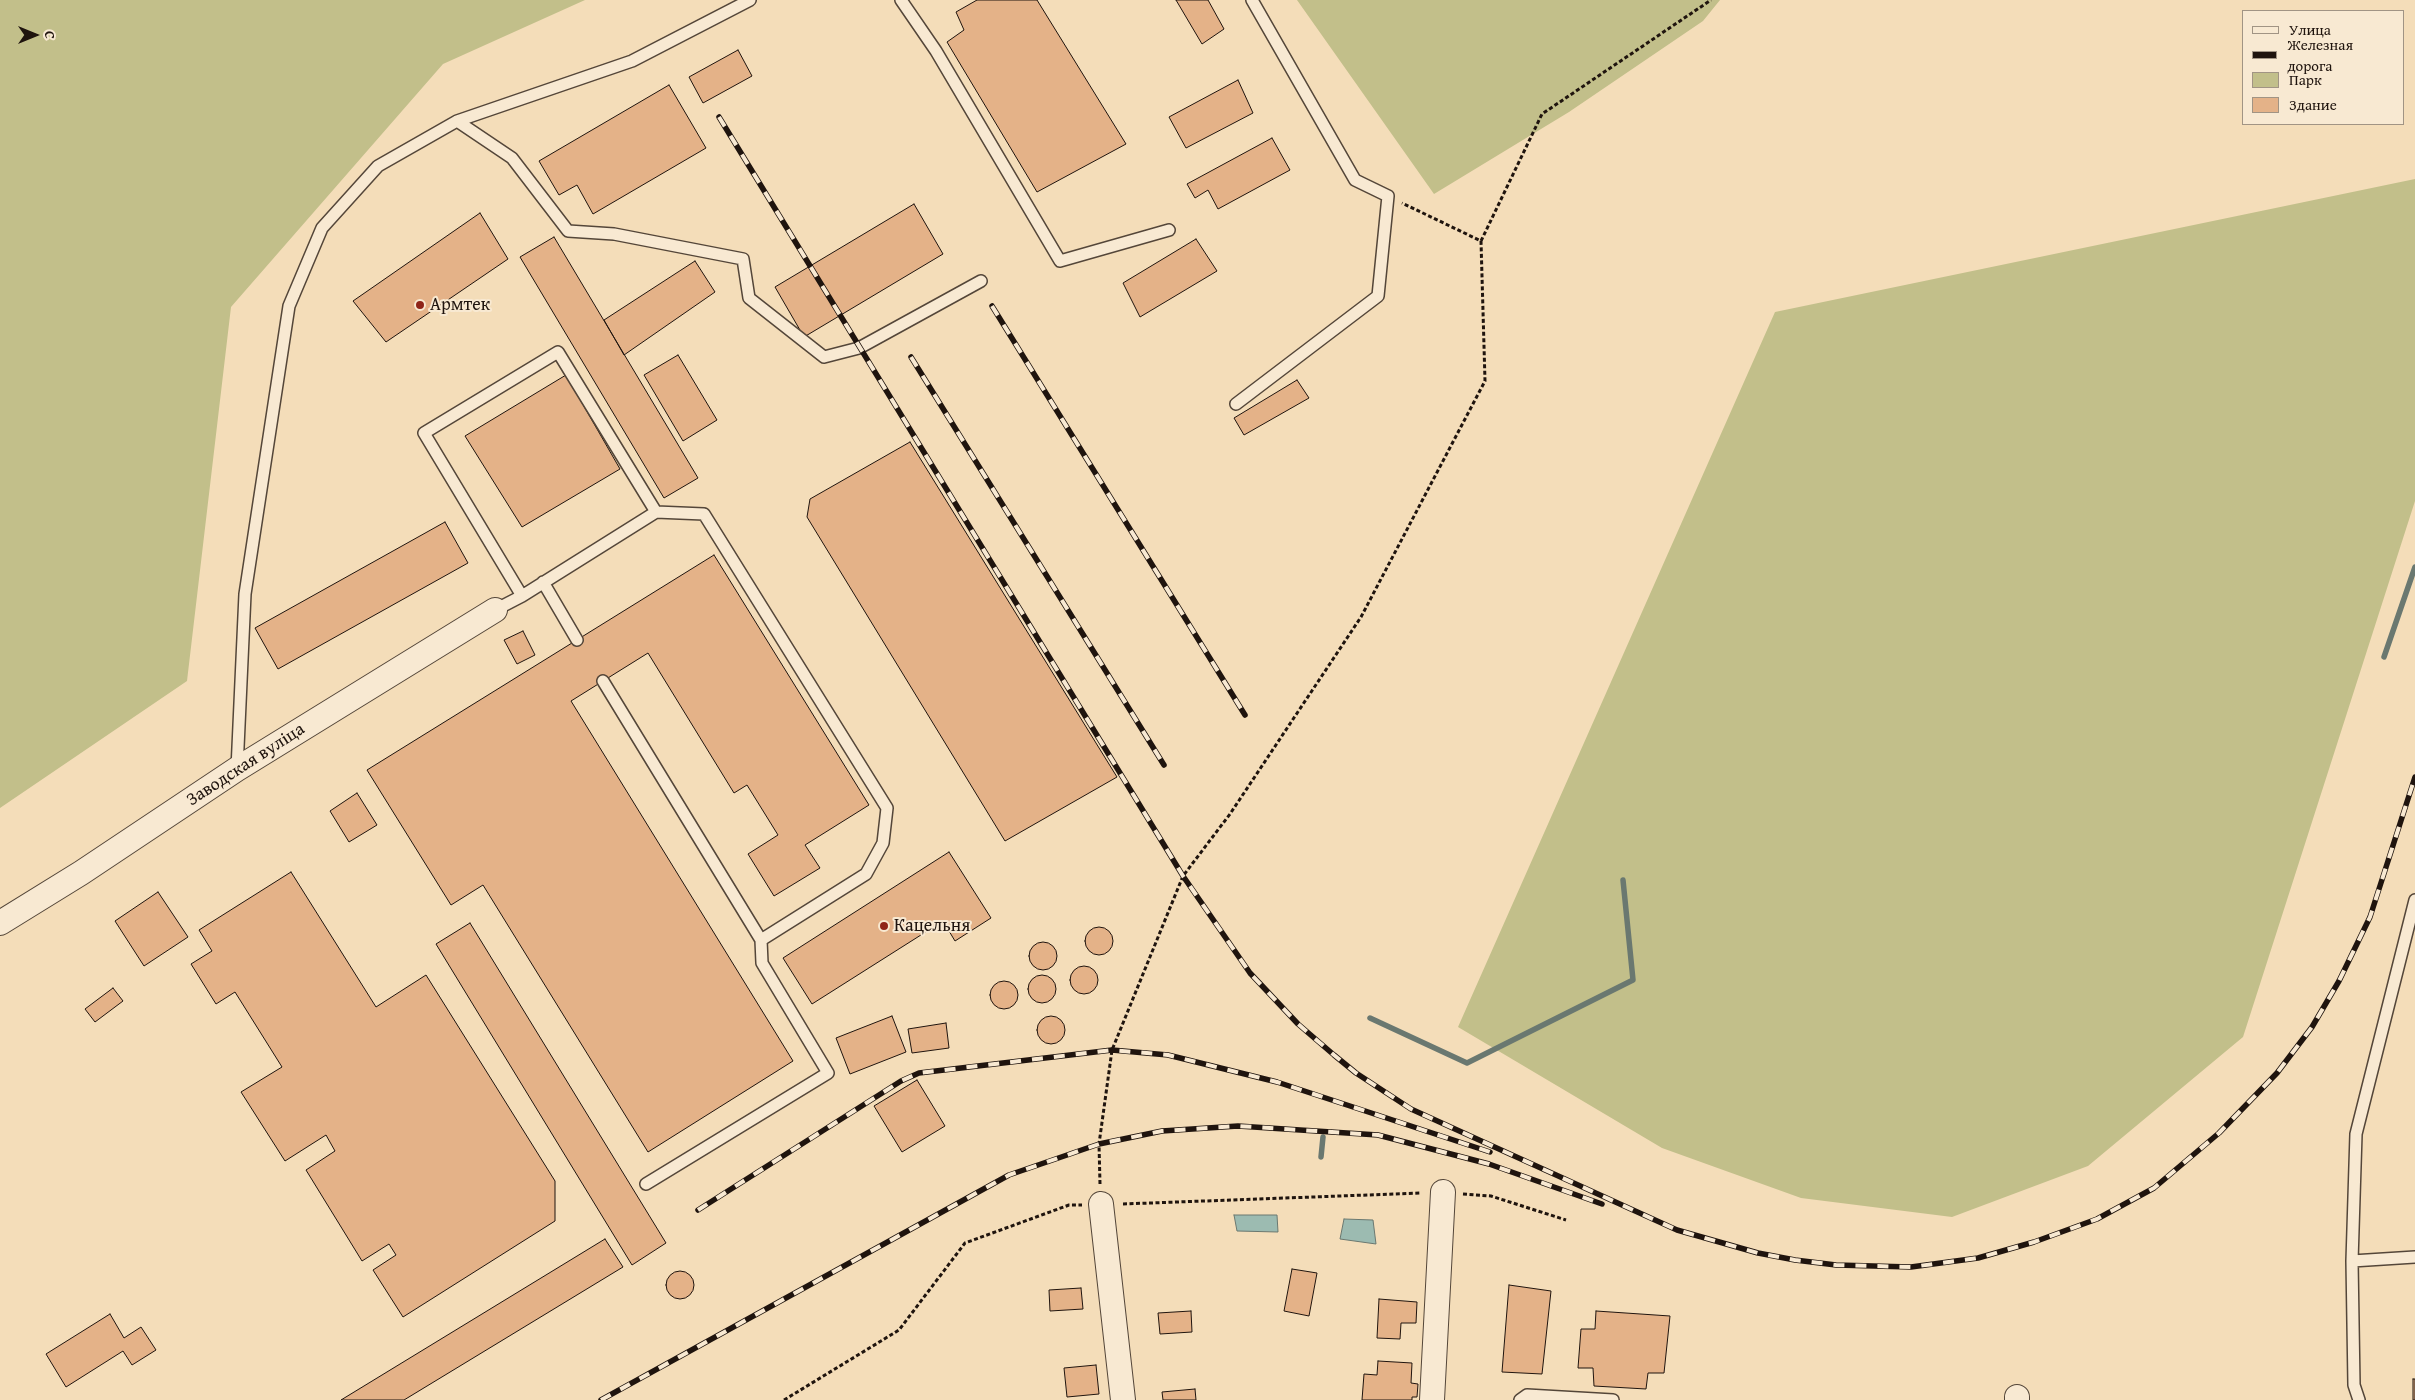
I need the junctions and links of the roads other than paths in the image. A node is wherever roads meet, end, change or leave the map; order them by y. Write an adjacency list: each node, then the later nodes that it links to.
1 (750, 0): 4 (lane)
2 (901, 0): 5 (lane)
3 (1252, 0): 7 (lane)
4 (457, 122): 6 (lane); 14 (lane)
5 (1170, 230)
6 (981, 281)
7 (1236, 404)
8 (656, 512): 9 (lane); 10 (lane); 17 (lane)
9 (543, 582): 10 (lane); 12 (lane)
10 (522, 596): 11 (lane)
11 (495, 610): 14 (street, Заводская вуліца)
12 (577, 640)
13 (603, 681): 17 (lane)
14 (237, 769): 16 (street, Заводская вуліца)
15 (2415, 900): 22 (lane)
16 (0, 923)
17 (761, 940): 18 (lane)
18 (646, 1184)
19 (1443, 1192): 24 (street)
20 (1101, 1204): 23 (street)
21 (2415, 1256): 22 (lane)
22 (2352, 1261): 27 (lane)
23 (1123, 1400)
24 (1432, 1400)
25 (1520, 1400): 26 (lane)
26 (1613, 1400)
27 (2359, 1400)

